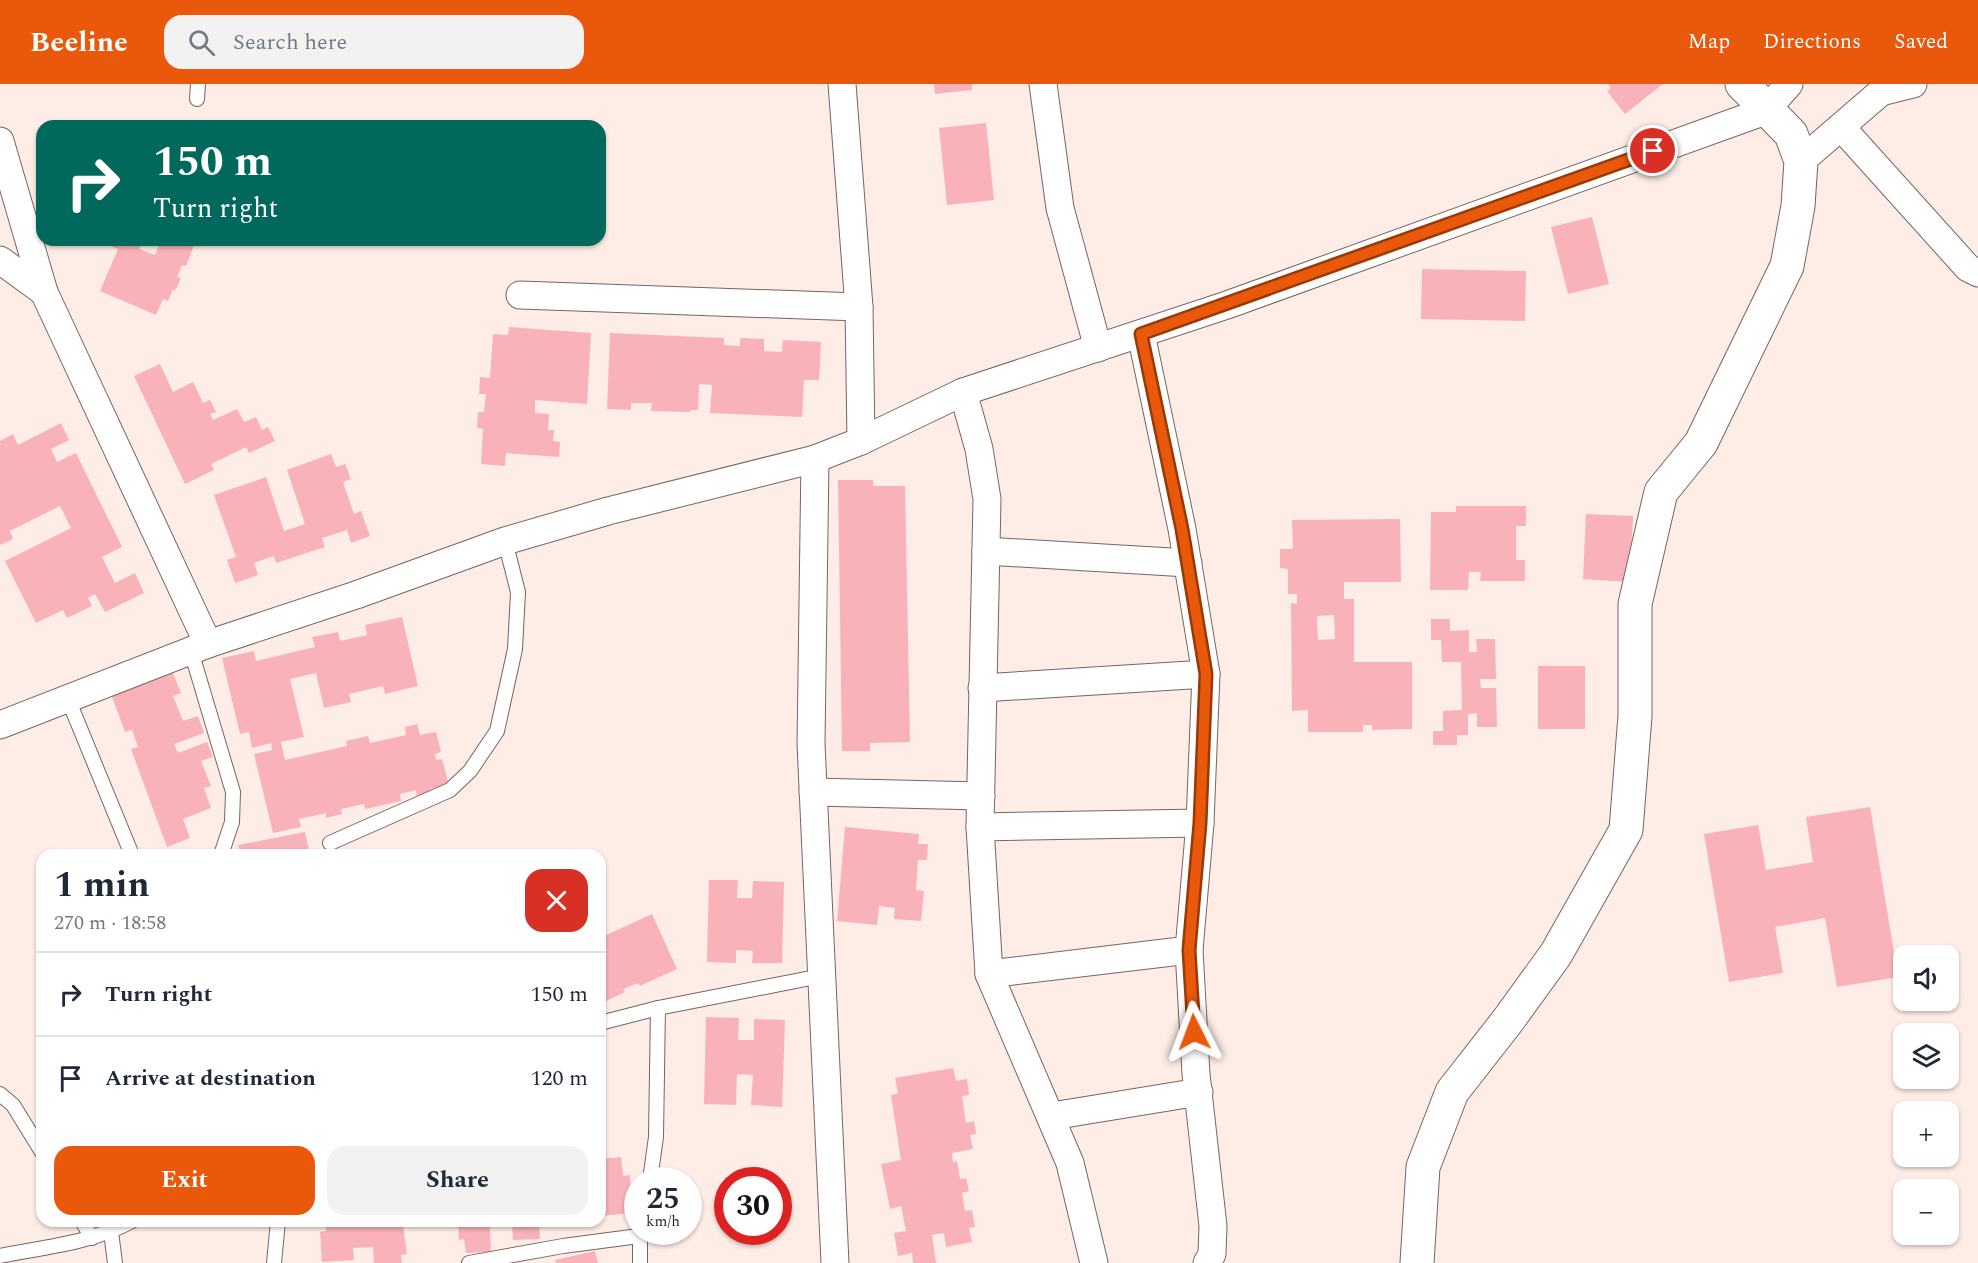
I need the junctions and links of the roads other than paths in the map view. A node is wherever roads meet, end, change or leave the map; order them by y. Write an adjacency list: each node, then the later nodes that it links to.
1 (198, 84): 7 (lane)
2 (842, 84): 16 (street)
3 (1043, 84): 18 (street)
4 (1742, 84): 8 (street)
5 (1789, 84): 8 (street)
6 (1913, 84): 9 (street)
7 (197, 99)
8 (1766, 111): 11 (street); 17 (street)
9 (1841, 127): 11 (street); 13 (street)
10 (0, 141): 14 (street)
11 (1801, 161): 62 (street)
12 (0, 260): 14 (street)
13 (1978, 273)
14 (44, 292): 25 (street)
15 (520, 296): 16 (street)
16 (859, 307): 20 (street)
17 (1141, 334): 18 (street); 24 (street)
18 (1098, 348): 19 (street)
19 (963, 392): 20 (street); 23 (street)
20 (861, 441): 21 (street)
21 (815, 459): 22 (street); 30 (street)
22 (505, 541): 25 (street); 34 (lane)
23 (986, 551): 24 (street); 27 (street)
24 (1188, 563): 26 (street)
25 (200, 648): 28 (street); 36 (lane)
26 (1206, 674): 27 (street); 32 (street)
27 (982, 688): 31 (street)
28 (68, 699): 29 (street); 35 (lane)
29 (0, 725)
30 (813, 792): 31 (street); 39 (street)
31 (981, 796): 33 (street)
32 (1200, 823): 33 (street); 37 (street)
33 (980, 827): 38 (street)
34 (330, 843)
35 (130, 849)
36 (223, 849)
37 (1189, 950): 38 (street); 42 (street)
38 (989, 974): 44 (street)
39 (821, 976): 40 (lane); 59 (street)
40 (658, 1008): 41 (lane); 46 (lane)
41 (606, 1021)
42 (1199, 1092): 44 (street); 61 (street)
43 (0, 1094): 45 (lane)
44 (1052, 1116): 60 (street)
45 (36, 1142)
46 (652, 1167)
47 (86, 1227): 52 (lane)
48 (121, 1227): 50 (lane)
49 (277, 1227): 56 (lane)
50 (111, 1232): 52 (lane); 55 (lane)
51 (624, 1236): 57 (lane)
52 (92, 1238): 54 (lane)
53 (639, 1245): 58 (lane)
54 (0, 1256)
55 (116, 1263)
56 (274, 1263)
57 (469, 1263)
58 (640, 1263)
59 (835, 1263)
60 (1094, 1263)
61 (1207, 1263)
62 (1417, 1263)

